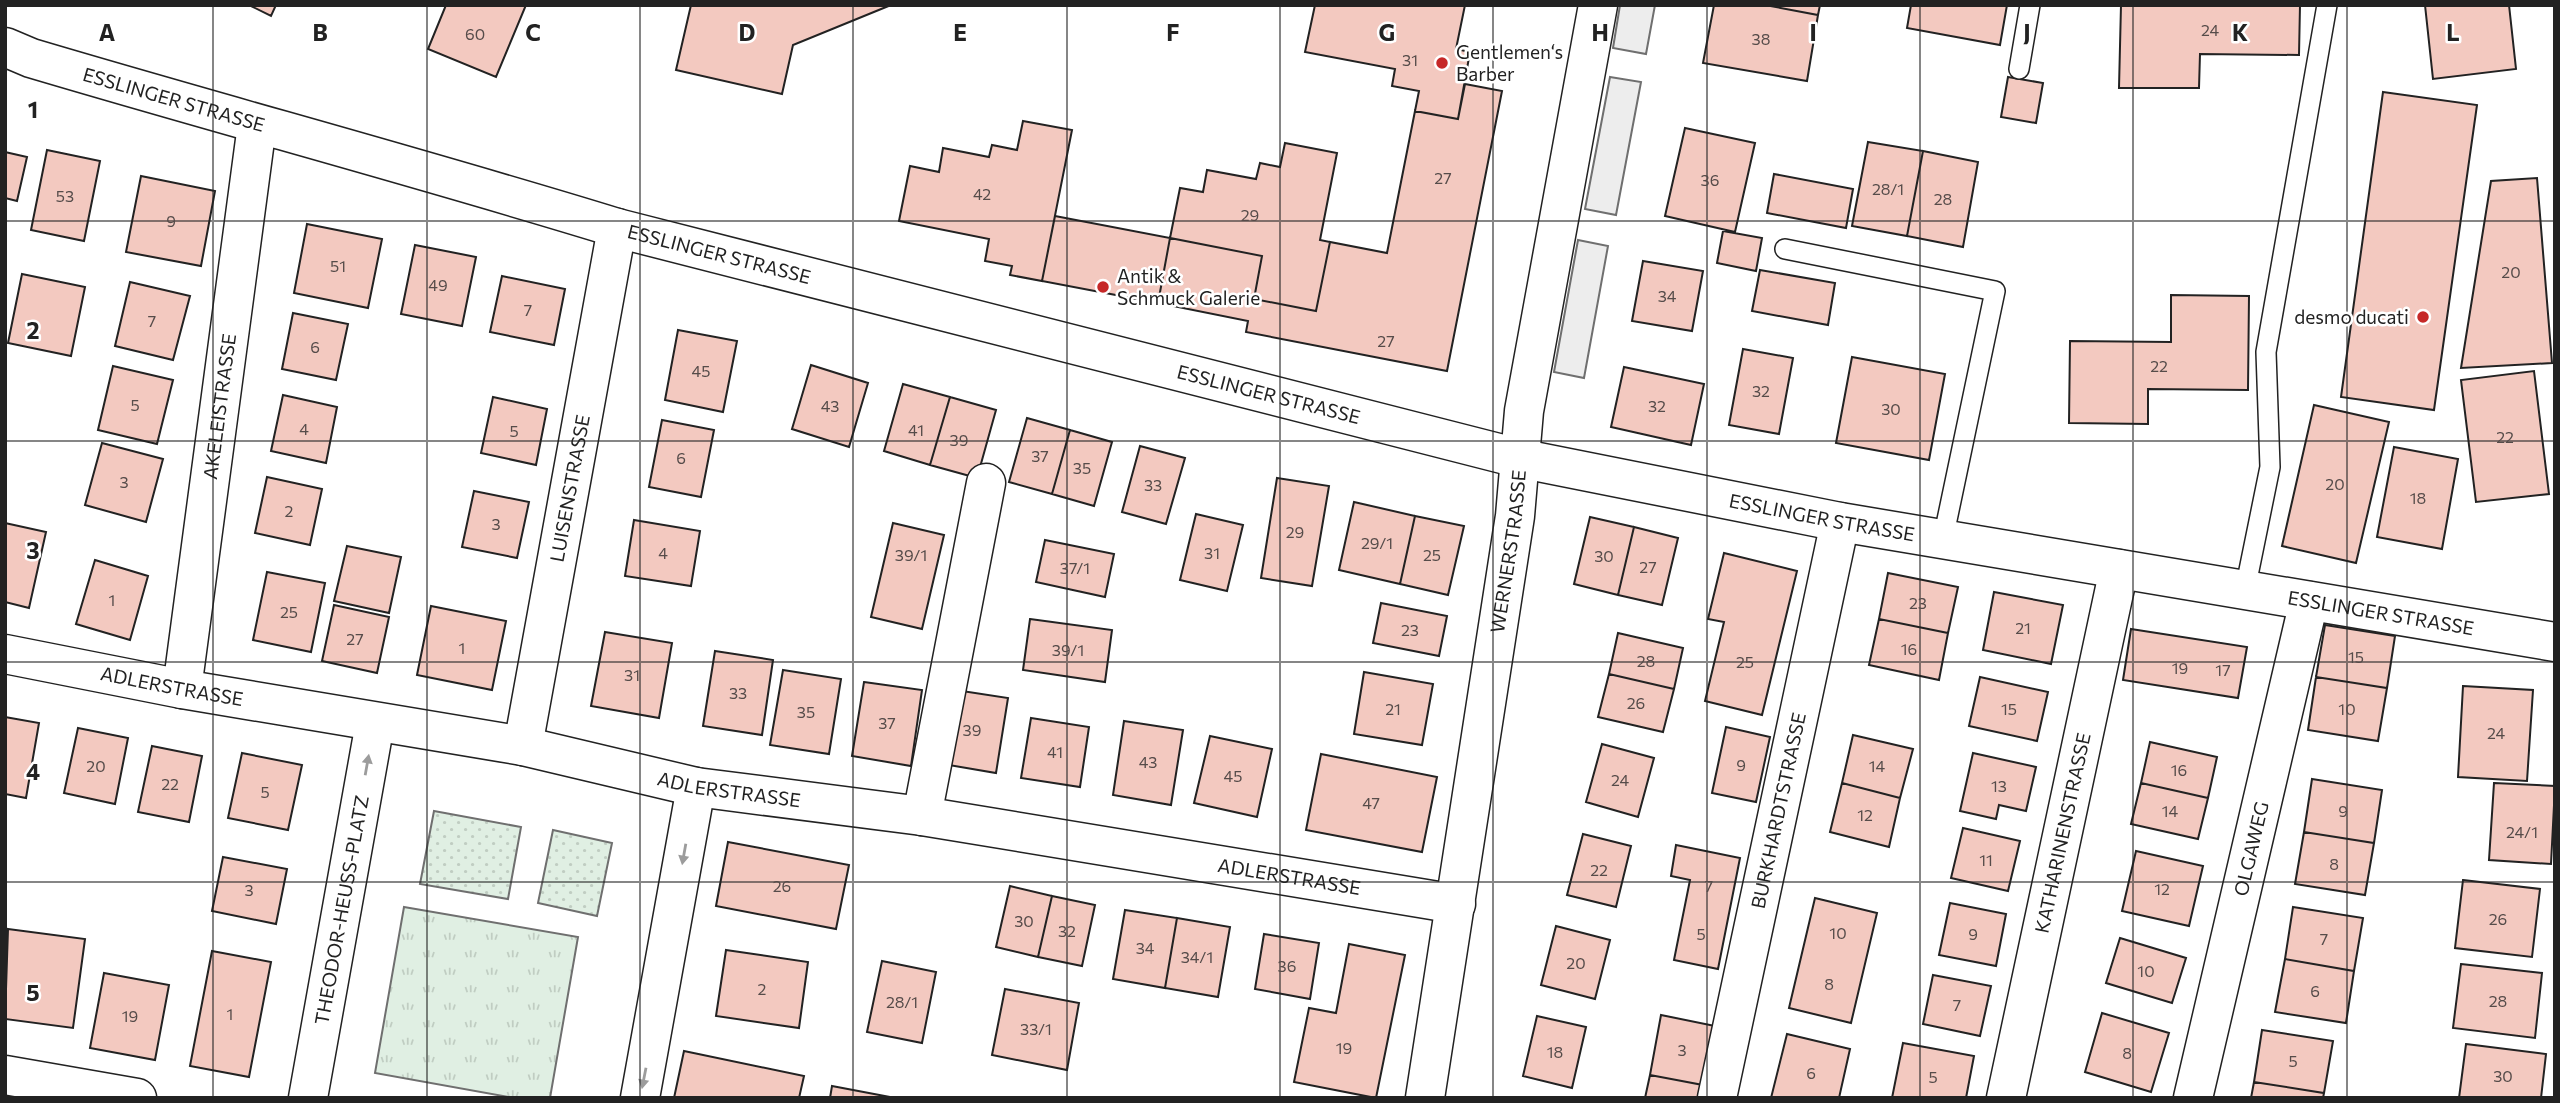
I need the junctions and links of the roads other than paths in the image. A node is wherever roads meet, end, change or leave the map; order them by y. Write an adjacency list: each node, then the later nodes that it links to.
1 (1598, 5): 9 (street, WERNERSTRASSE)
2 (2030, 5): 5 (lane)
3 (2327, 5): 14 (lane)
4 (5, 47): 6 (street, ESSLINGER STRASSE)
5 (2019, 69)
6 (257, 125): 7 (street, ESSLINGER STRASSE); 18 (street, AKELEISTRASSE)
7 (617, 228): 9 (street, ESSLINGER STRASSE); 20 (street, LUISENSTRASSE)
8 (1784, 249): 12 (lane)
9 (1518, 458): 11 (street, ESSLINGER STRASSE); 23 (street, WERNERSTRASSE)
10 (986, 484): 22 (street)
11 (1840, 522): 12 (street, ESSLINGER STRASSE); 29 (street, BURKHARDTSTRASSE)
12 (1943, 540): 13 (street, ESSLINGER STRASSE)
13 (2119, 569): 14 (street, ESSLINGER STRASSE); 30 (street, KATHARINENSTRASSE)
14 (2245, 590): 15 (street, ESSLINGER STRASSE)
15 (2309, 601): 16 (street, ESSLINGER STRASSE); 31 (street, OLGAWEG)
16 (2555, 642)
17 (5, 654): 18 (street, ADLERSTRASSE)
18 (183, 689): 19 (street, ADLERSTRASSE)
19 (375, 723): 20 (street, ADLERSTRASSE); 26 (street, THEODOR-HEUSS-PLATZ, one-way to 19)
20 (523, 746): 21 (street, ADLERSTRASSE)
21 (696, 786): 22 (street, ADLERSTRASSE); 27 (street, one-way to 27)
22 (922, 816): 23 (street, ADLERSTRASSE)
23 (1456, 904): 28 (street, WERNERSTRASSE)
24 (5, 1075): 25 (street)
25 (137, 1098)
26 (308, 1098)
27 (640, 1098)
28 (1425, 1098)
29 (1717, 1098)
30 (2006, 1098)
31 (2193, 1098)

